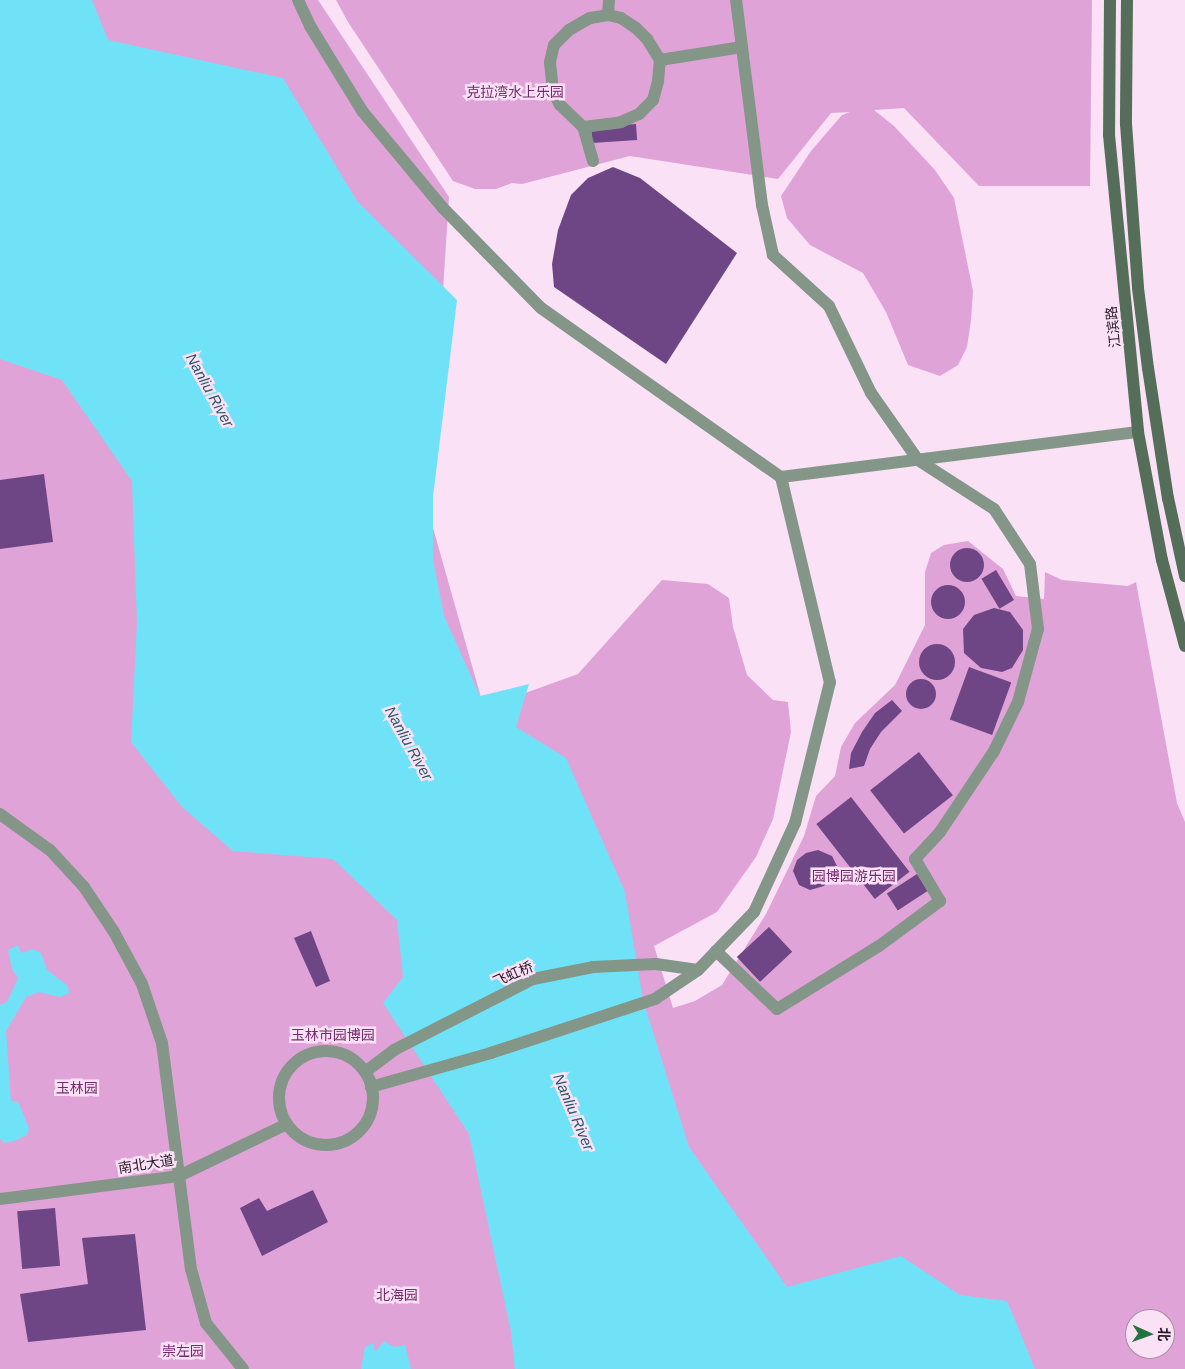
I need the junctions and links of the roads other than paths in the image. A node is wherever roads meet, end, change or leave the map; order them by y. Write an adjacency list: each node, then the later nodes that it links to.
1 (298, 0): 13 (street)
2 (609, 0): 6 (street)
3 (736, 0): 7 (street)
4 (1110, 0): 11 (main road, 江滨路)
5 (1127, 0): 14 (main road)
6 (608, 15): 8 (street); 9 (street)
7 (742, 47): 8 (street); 12 (street)
8 (660, 60): 9 (street)
9 (583, 127): 10 (street)
10 (593, 161)
11 (1138, 432): 12 (street); 15 (main road, 江滨路)
12 (918, 460): 13 (street); 17 (street)
13 (781, 477): 17 (street)
14 (1185, 576)
15 (1185, 646)
16 (0, 814): 22 (street)
17 (716, 951): 18 (street)
18 (698, 970): 19 (street, 飞虹桥); 20 (street)
19 (365, 1072): 20 (street); 21 (street)
20 (371, 1087): 21 (street)
21 (287, 1124): 22 (street, 南北大道)
22 (179, 1176): 23 (street, 南北大道); 24 (street)
23 (0, 1199)
24 (243, 1369)

